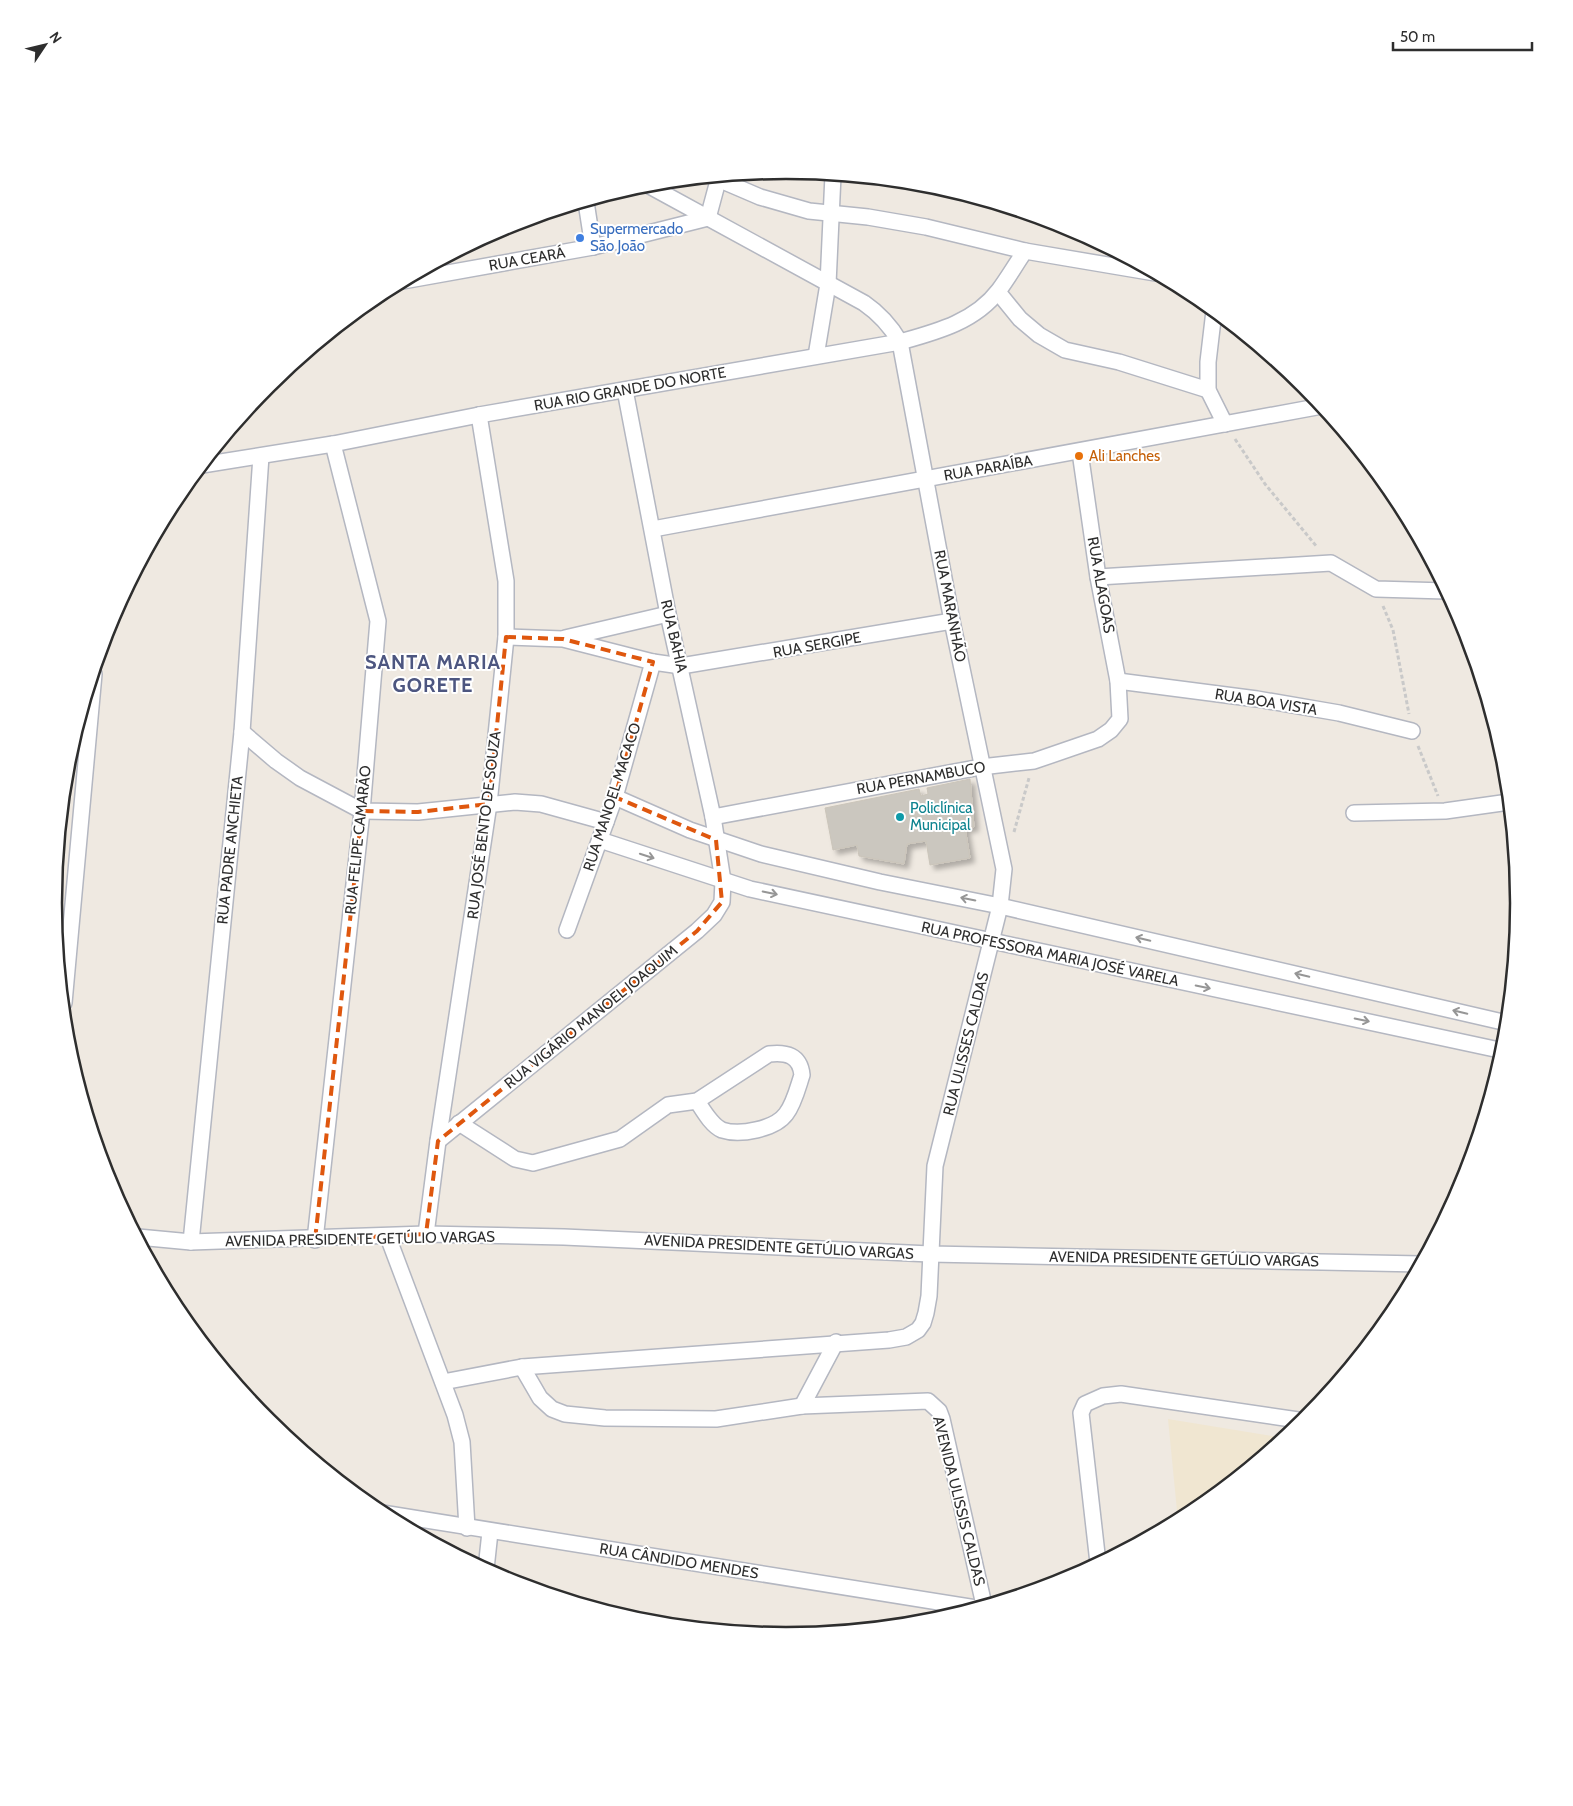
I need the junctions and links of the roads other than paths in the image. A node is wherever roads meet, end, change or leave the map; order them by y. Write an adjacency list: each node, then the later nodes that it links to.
1 (833, 181): 6 (street)
2 (727, 182): 6 (street)
3 (717, 183): 7 (street)
4 (658, 191): 7 (street)
5 (587, 207): 8 (street)
6 (833, 215): 9 (street); 12 (street)
7 (708, 218): 8 (street, RUA CEARÁ); 12 (street)
8 (594, 247): 11 (street, RUA CEARÁ)
9 (1025, 251): 10 (street); 13 (street, RUA RIO GRANDE DO NORTE)
10 (1138, 270)
11 (422, 278)
12 (828, 284): 15 (street); 16 (street)
13 (998, 292): 15 (street, RUA RIO GRANDE DO NORTE); 18 (street)
14 (1213, 319): 18 (street)
15 (900, 342): 16 (street, RUA RIO GRANDE DO NORTE); 26 (street, RUA MARANHÃO)
16 (816, 356): 17 (street, RUA RIO GRANDE DO NORTE)
17 (625, 390): 20 (street, RUA RIO GRANDE DO NORTE); 27 (street, RUA BAHIA)
18 (1208, 390): 21 (street)
19 (1314, 408): 21 (street, RUA PARAÍBA)
20 (479, 416): 22 (street, RUA RIO GRANDE DO NORTE); 32 (street, RUA JOSÉ BENTO DE SOUZA)
21 (1225, 424): 23 (street, RUA PARAÍBA)
22 (334, 444): 24 (street, RUA RIO GRANDE DO NORTE); 45 (street, RUA FELIPE CAMARÃO)
23 (1080, 452): 26 (street, RUA PARAÍBA); 28 (street, RUA ALAGOAS)
24 (261, 456): 25 (street, RUA RIO GRANDE DO NORTE); 40 (street, RUA PADRE ANCHIETA)
25 (211, 464)
26 (926, 479): 27 (street, RUA PARAÍBA); 31 (street, RUA MARANHÃO)
27 (653, 529): 30 (street, RUA BAHIA)
28 (1098, 577): 29 (street); 36 (street, RUA ALAGOAS)
29 (1439, 591)
30 (668, 614): 33 (street); 35 (street, RUA BAHIA)
31 (952, 621): 35 (street, RUA SERGIPE); 41 (street, RUA MARANHÃO)
32 (506, 637): 33 (street); 44 (street, RUA JOSÉ BENTO DE SOUZA)
33 (563, 639): 34 (street, RUA SERGIPE)
34 (653, 662): 35 (street, RUA SERGIPE); 42 (street, RUA MANOEL MACACO)
35 (681, 666): 47 (street, RUA BAHIA)
36 (1118, 681): 38 (street, RUA ALAGOAS); 39 (street, RUA BOA VISTA)
37 (91, 703): 56 (street)
38 (1120, 719): 41 (street, RUA PERNAMBUCO)
39 (1412, 731)
40 (242, 732): 45 (street); 66 (street, RUA PADRE ANCHIETA)
41 (981, 767): 47 (street, RUA PERNAMBUCO); 51 (street, RUA MARANHÃO)
42 (615, 797): 48 (street, RUA MANOEL MACACO); 50 (street)
43 (1503, 803): 46 (street)
44 (489, 804): 45 (street); 48 (street); 61 (street, RUA JOSÉ BENTO DE SOUZA)
45 (362, 811): 65 (street, RUA FELIPE CAMARÃO)
46 (1354, 813)
47 (713, 816): 50 (street, RUA BAHIA)
48 (606, 822): 49 (street, RUA MANOEL MACACO)
49 (600, 840): 52 (street, RUA PROFESSORA MARIA JOSÉ VARELA, one-way to 52); 54 (street, RUA MANOEL MACACO)
50 (716, 840): 52 (street, RUA BAHIA); 53 (street, one-way to 50)
51 (1004, 869): 53 (street, RUA ULISSES CALDAS)
52 (723, 881): 55 (street, RUA PROFESSORA MARIA JOSÉ VARELA, one-way to 55); 60 (street, RUA VIGÁRIO MANOEL JOAQUIM)
53 (1000, 906): 55 (street, RUA ULISSES CALDAS); 57 (street, one-way to 53)
54 (567, 930)
55 (991, 942): 58 (street, RUA PROFESSORA MARIA JOSÉ VARELA, one-way to 58); 67 (street, RUA ULISSES CALDAS)
56 (65, 956)
57 (1500, 1021)
58 (1496, 1049)
59 (697, 1101): 59 (street); 60 (street)
60 (459, 1123): 61 (street, RUA VIGÁRIO MANOEL JOAQUIM)
61 (438, 1141): 62 (street, RUA JOSÉ BENTO DE SOUZA)
62 (426, 1234): 63 (street, AVENIDA PRESIDENTE GETÚLIO VARGAS); 67 (street, AVENIDA PRESIDENTE GETÚLIO VARGAS)
63 (388, 1237): 65 (street, AVENIDA PRESIDENTE GETÚLIO VARGAS); 71 (street)
64 (145, 1238): 66 (street, AVENIDA PRESIDENTE GETÚLIO VARGAS)
65 (315, 1240): 66 (street, AVENIDA PRESIDENTE GETÚLIO VARGAS)
66 (191, 1242)
67 (930, 1254): 68 (street, AVENIDA PRESIDENTE GETÚLIO VARGAS); 69 (street, RUA ULISSES CALDAS)
68 (1415, 1264)
69 (836, 1342): 70 (street); 72 (street)
70 (522, 1367): 71 (street); 72 (street)
71 (443, 1382): 75 (street)
72 (802, 1406): 79 (street, AVENIDA ULISSIS CALDAS)
73 (1293, 1419): 77 (street)
74 (404, 1518): 75 (street, RUA CÂNDIDO MENDES)
75 (467, 1528): 76 (street, RUA CÂNDIDO MENDES)
76 (490, 1532): 78 (street); 80 (street, RUA CÂNDIDO MENDES)
77 (1097, 1557)
78 (487, 1562)
79 (983, 1599)
80 (960, 1605)

